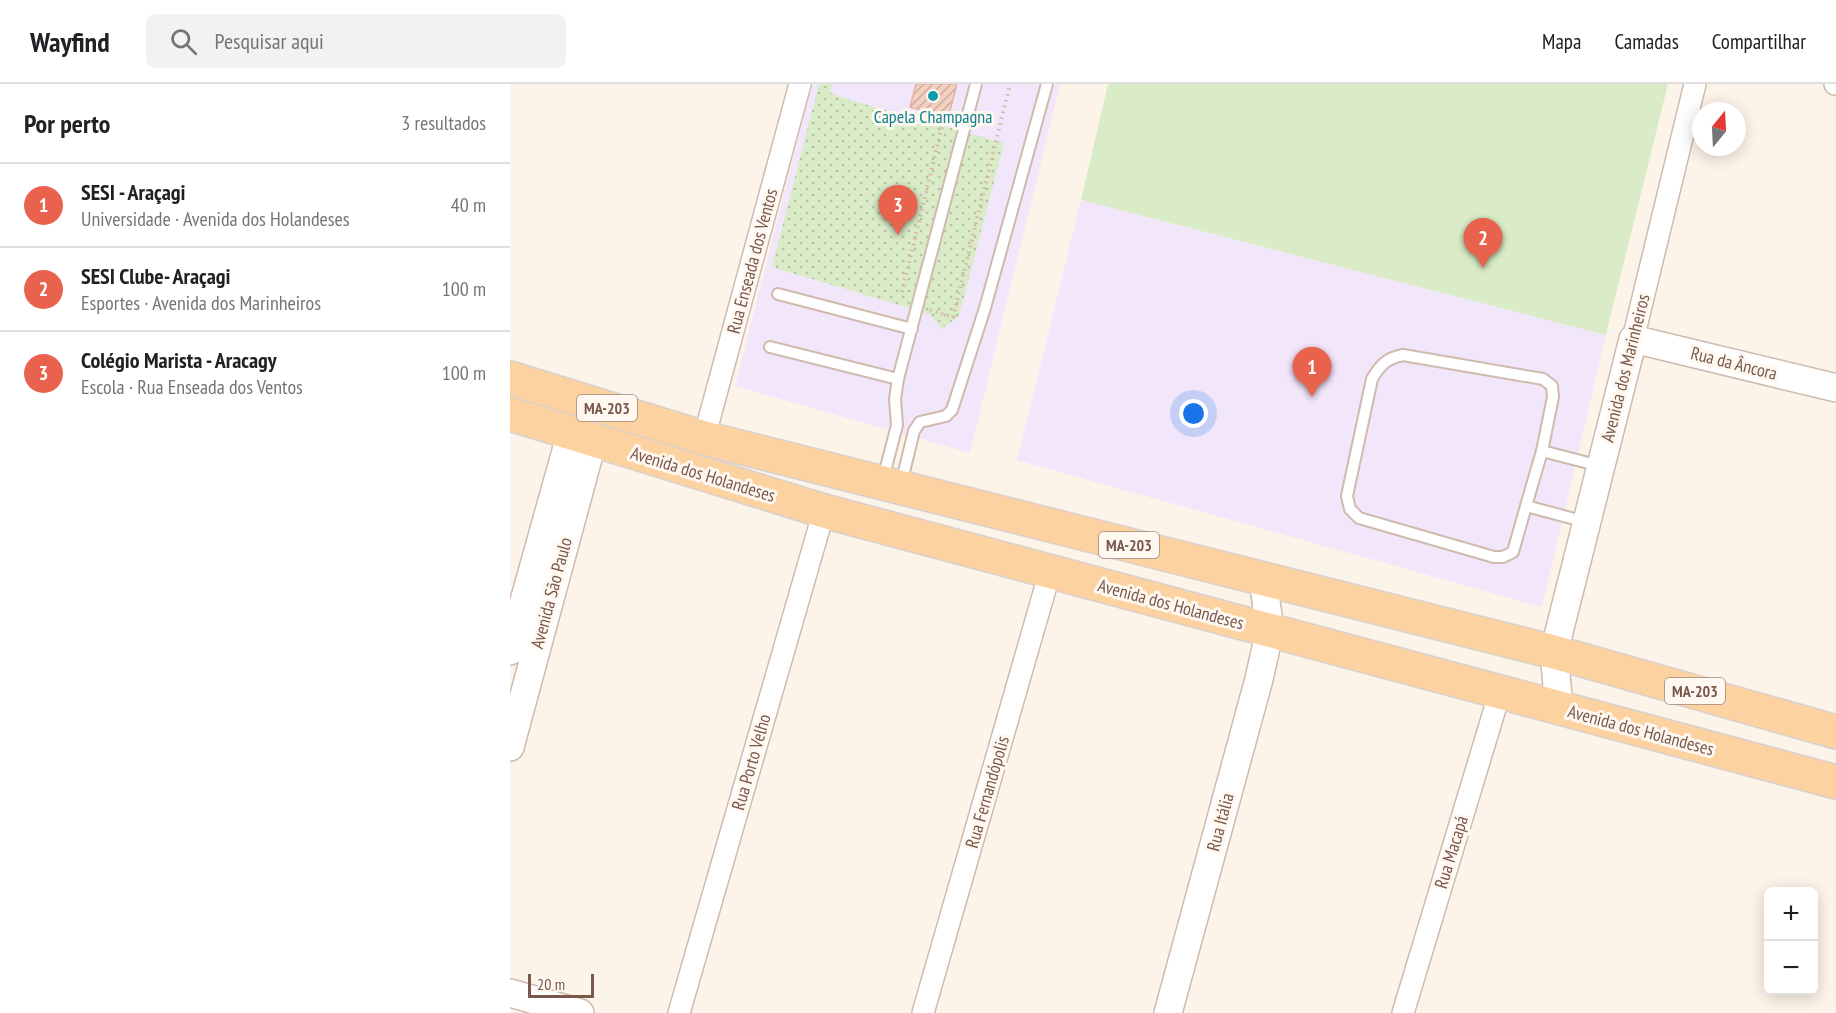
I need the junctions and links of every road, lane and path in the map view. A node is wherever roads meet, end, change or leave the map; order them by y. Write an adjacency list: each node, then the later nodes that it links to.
1 (800, 84): 18 (street, Rua Enseada dos Ventos)
2 (976, 84): 10 (lane)
3 (1010, 84): 9 (path)
4 (1047, 84): 21 (lane)
5 (1695, 84): 11 (street, Avenida dos Marinheiros)
6 (943, 122): 8 (path)
7 (778, 294): 10 (lane)
8 (900, 301)
9 (954, 312)
10 (912, 329): 14 (lane)
11 (1633, 339): 15 (street, Rua da Âncora); 20 (street, Avenida dos Marinheiros)
12 (770, 347): 14 (lane)
13 (510, 378): 18 (main road, Avenida dos Holandeses / MA-203)
14 (898, 379): 21 (lane)
15 (1836, 388)
16 (510, 414): 17 (main road, Avenida dos Holandeses / MA-203)
17 (582, 436): 23 (main road, Avenida dos Holandeses / MA-203); 28 (street, Avenida São Paulo); 33 (street, Avenida São Paulo)
18 (704, 438): 21 (main road, Avenida dos Holandeses / MA-203)
19 (1542, 451): 20 (lane); 22 (lane); 22 (lane)
20 (1601, 466): 24 (street, Avenida dos Marinheiros)
21 (891, 485): 26 (main road, Avenida dos Holandeses / MA-203)
22 (1526, 506): 24 (lane)
23 (824, 511): 25 (main road, Avenida dos Holandeses / MA-203); 37 (street, Rua Porto Velho)
24 (1587, 522): 29 (street, Avenida dos Marinheiros)
25 (1050, 572): 27 (main road, Avenida dos Holandeses / MA-203); 38 (street, Rua Fernandópolis)
26 (1263, 579): 27 (street); 29 (main road, Avenida dos Holandeses / MA-203)
27 (1270, 630): 30 (main road, Avenida dos Holandeses / MA-203); 39 (street, Rua Itália)
28 (510, 651)
29 (1554, 652): 31 (street, Avenida dos Marinheiros); 32 (main road, Avenida dos Holandeses / MA-203)
30 (1500, 692): 31 (main road, Avenida dos Holandeses / MA-203); 40 (street, Rua Macapá)
31 (1559, 708): 34 (main road, Avenida dos Holandeses / MA-203)
32 (1836, 732)
33 (510, 747)
34 (1836, 782)
35 (510, 993): 36 (street)
36 (580, 1013)
37 (680, 1013)
38 (923, 1013)
39 (1168, 1013)
40 (1403, 1013)

